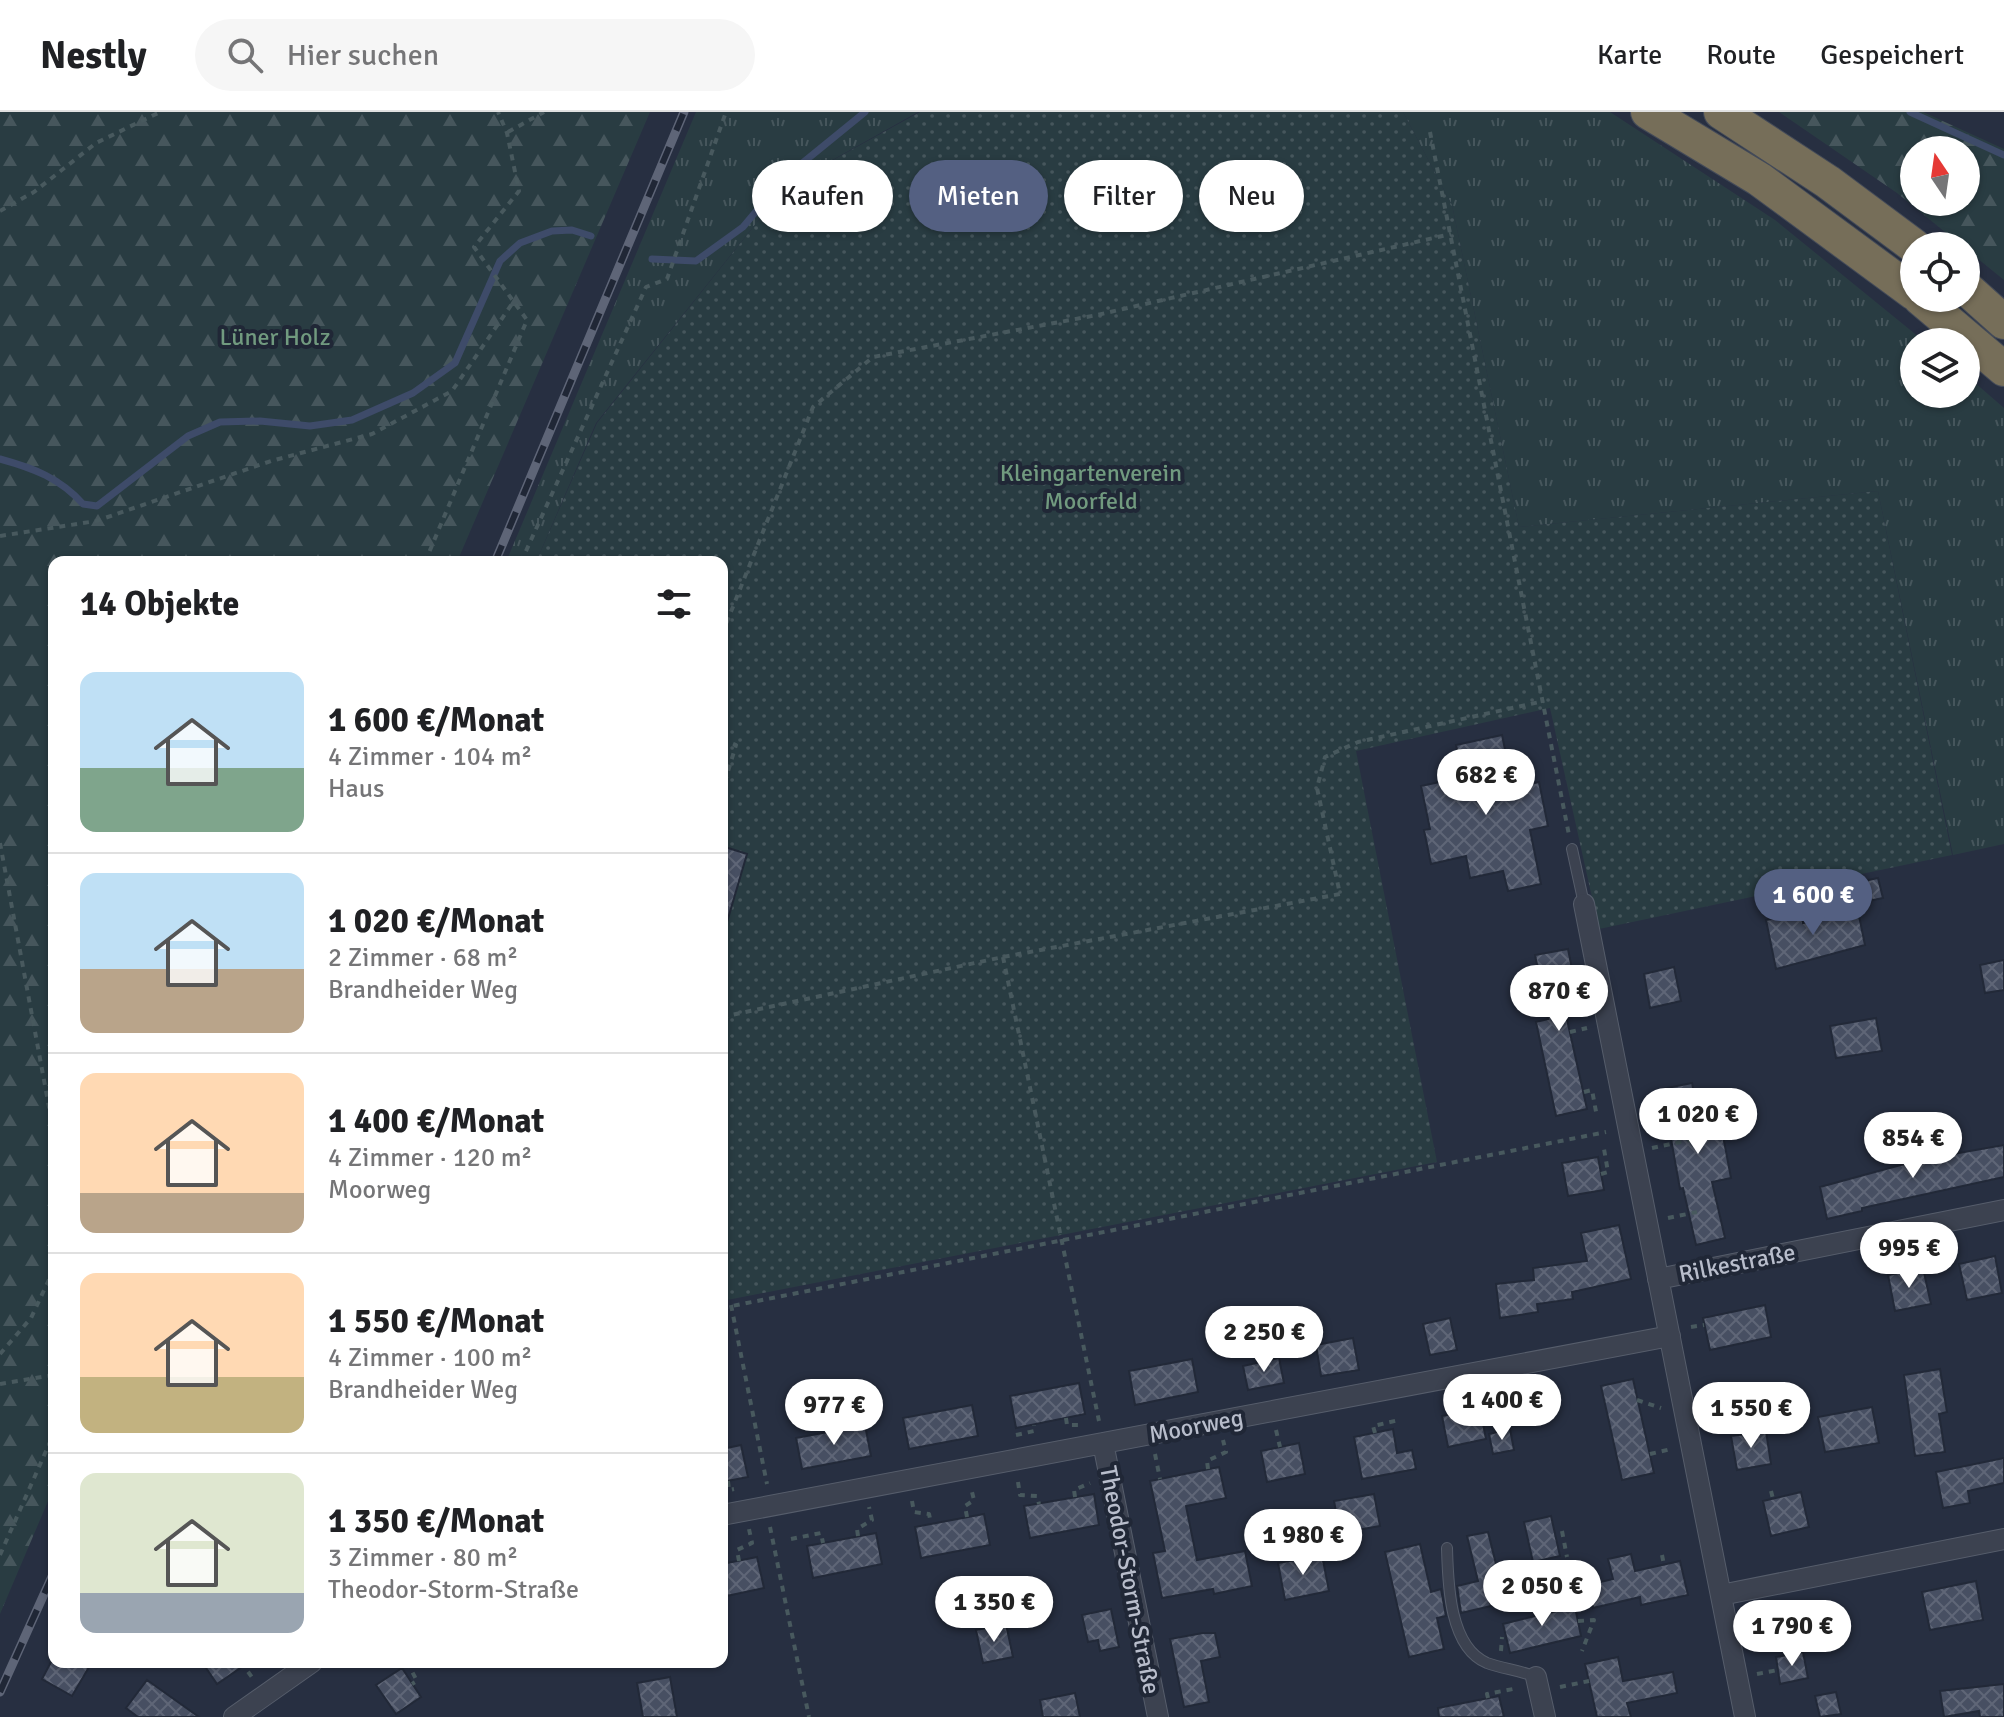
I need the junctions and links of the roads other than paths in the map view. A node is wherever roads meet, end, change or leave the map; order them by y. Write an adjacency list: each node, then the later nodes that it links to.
1 (1648, 112): 4 (highway)
2 (1721, 112): 3 (highway)
3 (1900, 236)
4 (1900, 283)
5 (1980, 301): 7 (highway)
6 (1937, 312): 8 (highway)
7 (2004, 322)
8 (2004, 369)
9 (1572, 849): 10 (lane)
10 (1584, 904): 12 (street)
11 (2004, 1210): 12 (street, Rilkestraße)
12 (1658, 1279): 13 (street)
13 (1670, 1336): 14 (street, Moorweg); 18 (street)
14 (1103, 1443): 15 (street, Moorweg); 22 (street, Theodor-Storm-Straße)
15 (728, 1514)
16 (2004, 1539): 18 (street)
17 (1447, 1548): 20 (lane)
18 (1721, 1595): 24 (street)
19 (303, 1668): 21 (street)
20 (1538, 1684): 23 (street)
21 (234, 1717)
22 (1158, 1717)
23 (1545, 1717)
24 (1745, 1717)

